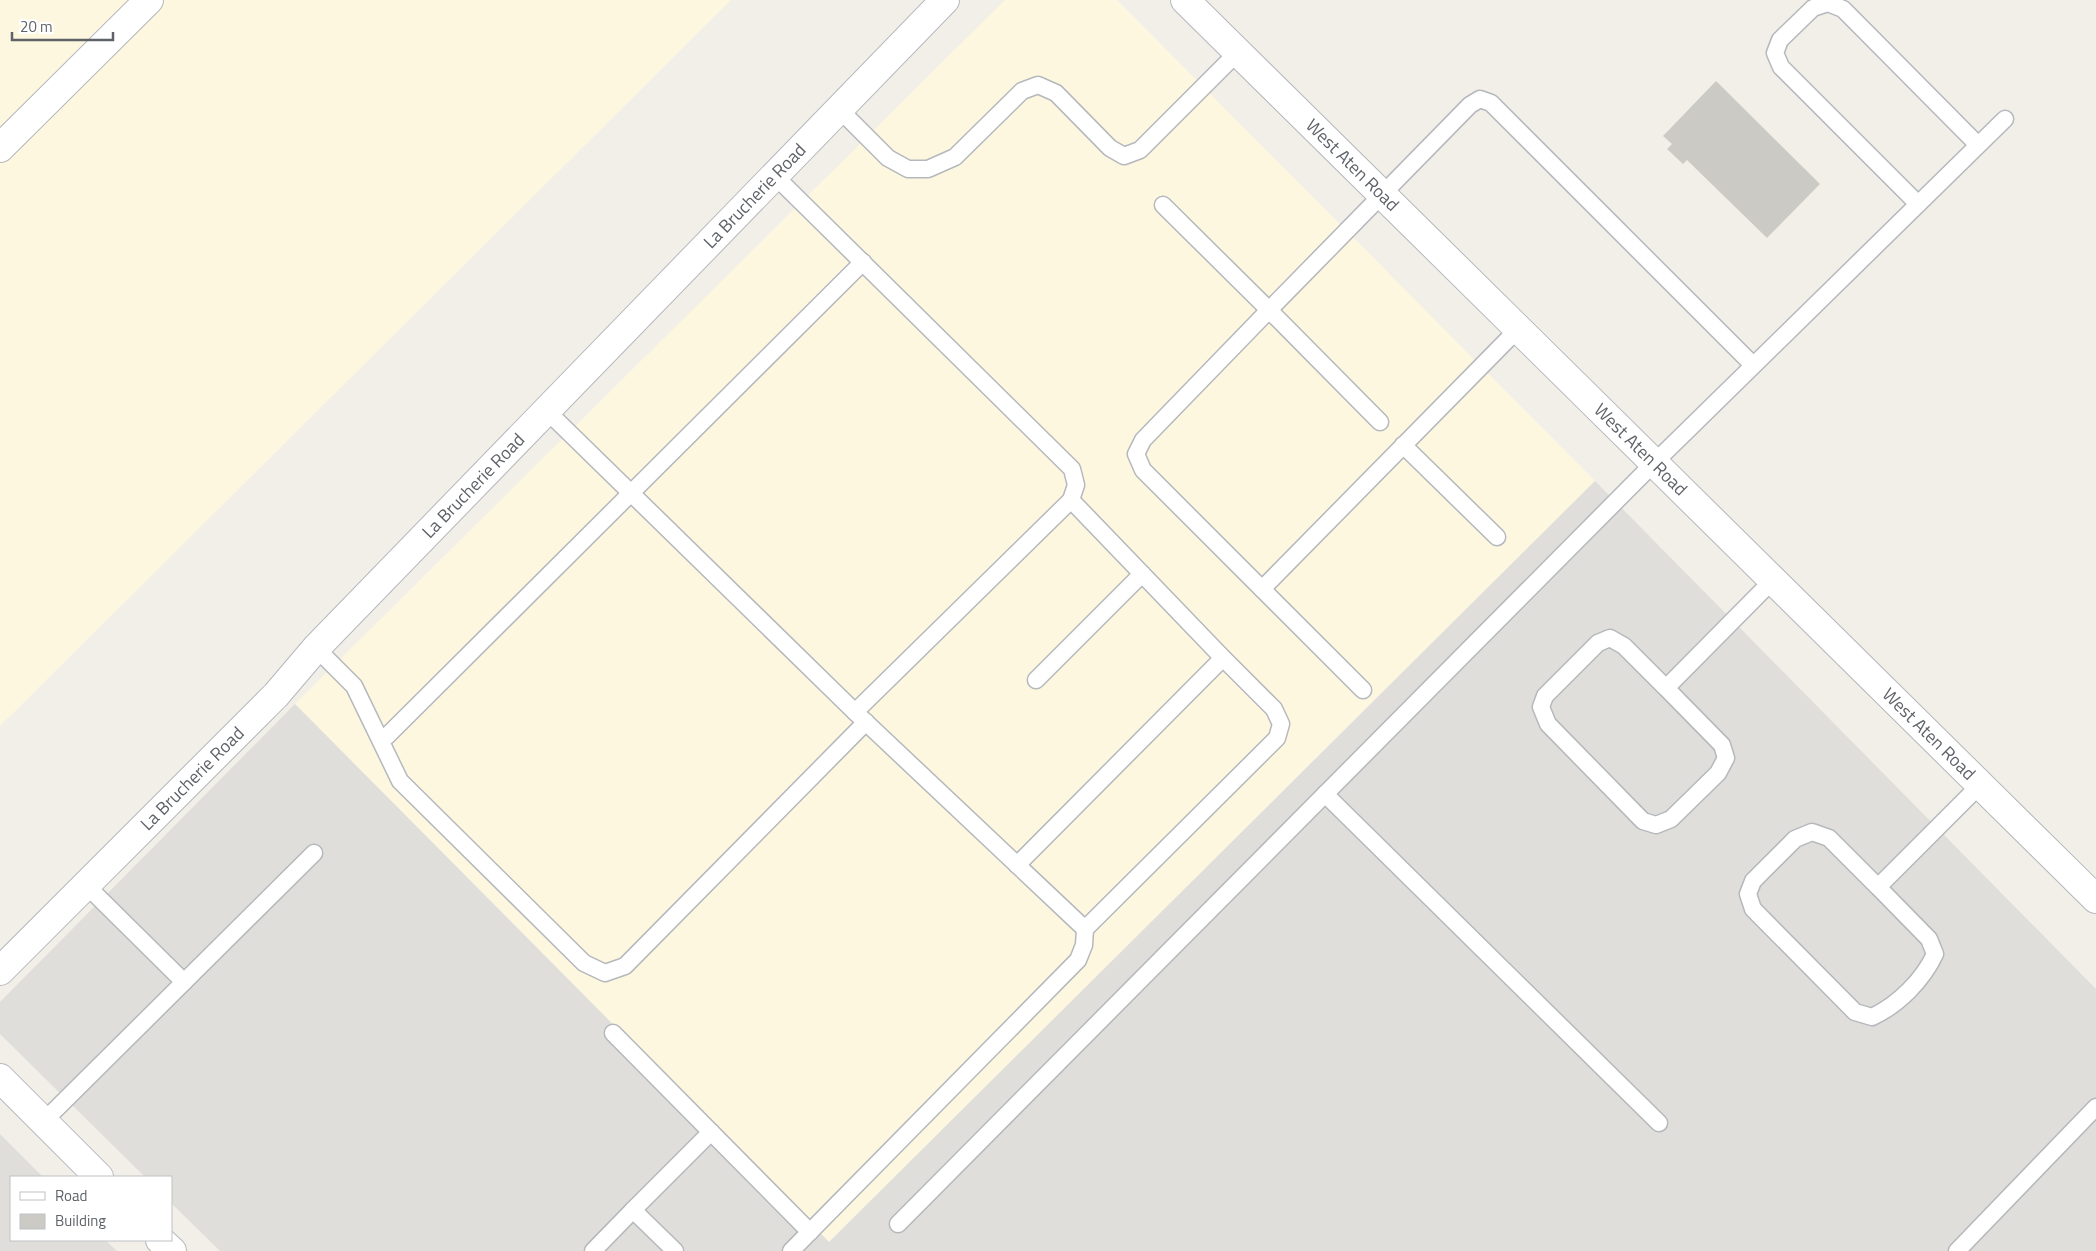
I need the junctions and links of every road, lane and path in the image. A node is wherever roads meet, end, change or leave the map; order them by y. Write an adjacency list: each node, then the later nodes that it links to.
1 (149, 0): 8 (street)
2 (945, 0): 5 (street, La Brucherie Road)
3 (1185, 0): 4 (street, West Aten Road)
4 (1238, 52): 5 (lane); 10 (street, West Aten Road)
5 (839, 109): 9 (street, La Brucherie Road)
6 (2005, 119): 7 (lane)
7 (1978, 145): 11 (lane); 11 (lane)
8 (0, 148)
9 (775, 176): 13 (lane); 17 (street, La Brucherie Road)
10 (1381, 194): 14 (lane); 15 (street, West Aten Road); 16 (lane)
11 (1918, 204): 16 (lane)
12 (1163, 205): 14 (lane)
13 (863, 262): 21 (lane); 22 (lane)
14 (1269, 310): 18 (lane); 26 (lane)
15 (1518, 329): 19 (lane); 20 (street, West Aten Road)
16 (1753, 365): 20 (lane)
17 (547, 411): 21 (lane); 27 (street, La Brucherie Road)
18 (1380, 422)
19 (1403, 445): 23 (lane); 26 (lane)
20 (1654, 463): 25 (street, West Aten Road); 35 (lane)
21 (631, 493): 32 (lane); 33 (lane)
22 (1071, 500): 24 (lane); 32 (lane)
23 (1497, 537)
24 (1142, 574): 28 (lane); 29 (lane)
25 (1773, 580): 30 (lane); 34 (street, West Aten Road)
26 (1262, 588): 31 (lane)
27 (316, 648): 33 (lane); 38 (street, La Brucherie Road)
28 (1223, 658): 37 (lane); 41 (lane)
29 (1036, 680)
30 (1666, 688): 30 (lane)
31 (1363, 690)
32 (860, 717): 33 (lane); 37 (lane)
33 (380, 738)
34 (1980, 785): 39 (lane); 40 (street, West Aten Road)
35 (1325, 794): 48 (lane); 52 (lane)
36 (314, 853): 43 (lane)
37 (1017, 865): 41 (lane)
38 (86, 885): 42 (street, La Brucherie Road); 43 (lane)
39 (1878, 887): 39 (lane)
40 (2096, 899)
41 (1085, 929): 53 (lane)
42 (0, 971)
43 (184, 982): 47 (lane)
44 (613, 1033): 49 (lane)
45 (0, 1078): 47 (street)
46 (2096, 1107): 59 (lane)
47 (44, 1122): 50 (street)
48 (1659, 1122)
49 (711, 1132): 51 (lane); 53 (lane)
50 (97, 1176)
51 (634, 1210): 56 (lane); 57 (lane)
52 (898, 1224)
53 (810, 1232): 58 (lane)
54 (161, 1241): 55 (street)
55 (172, 1251)
56 (593, 1251)
57 (675, 1251)
58 (791, 1251)
59 (1957, 1251)

